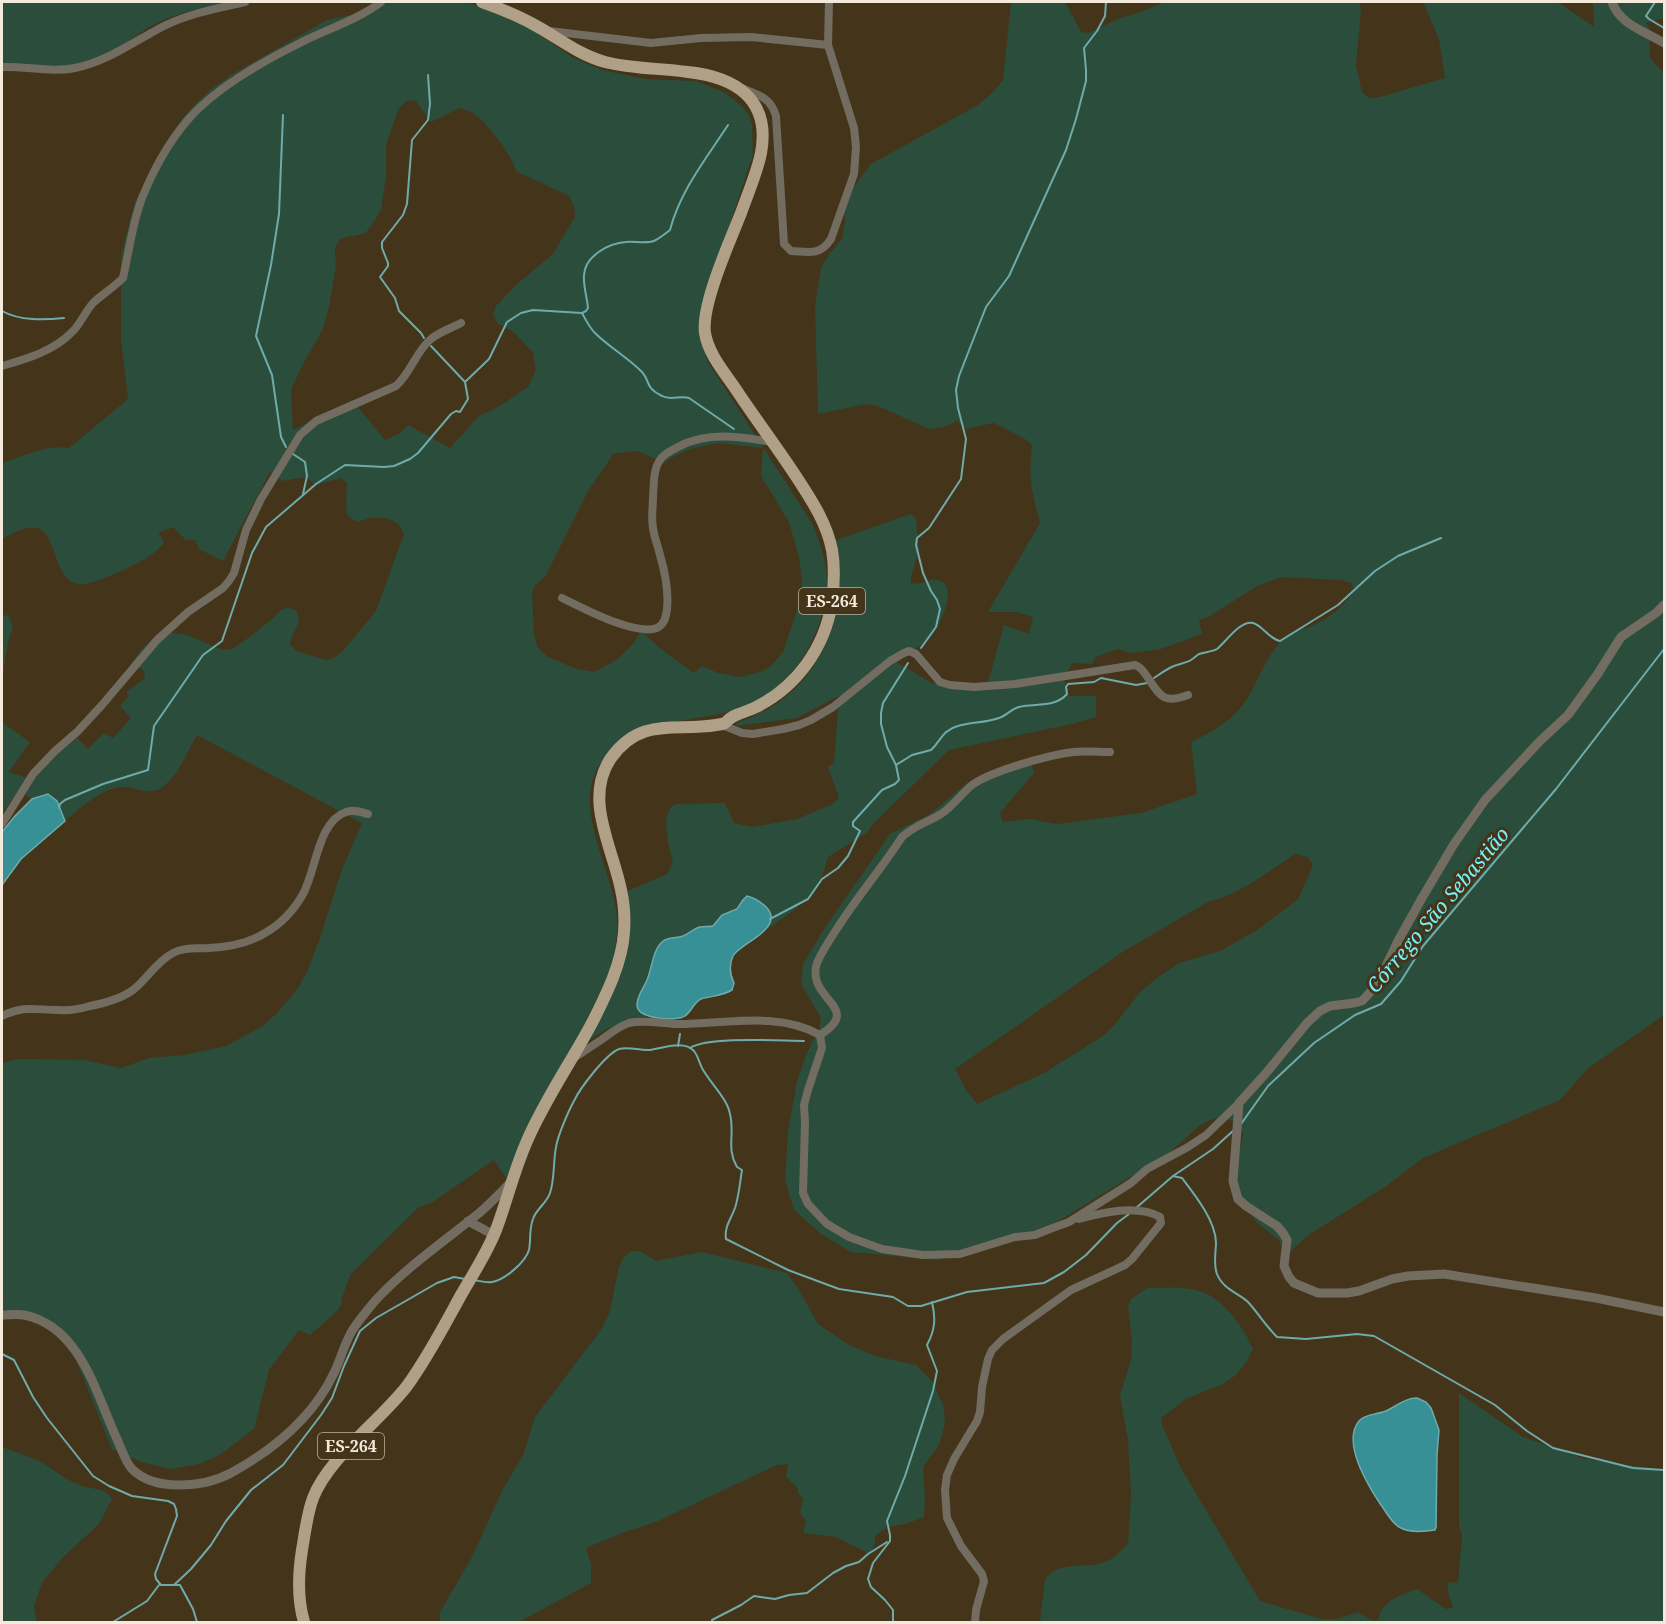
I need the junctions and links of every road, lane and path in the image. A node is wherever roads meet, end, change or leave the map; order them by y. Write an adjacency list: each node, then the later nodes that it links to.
1 (245, 2): 9 (street)
2 (381, 2): 12 (street)
3 (482, 2): 6 (main road, ES-264)
4 (829, 2): 8 (street)
5 (1612, 2): 7 (street)
6 (544, 30): 8 (street); 10 (main road, ES-264)
7 (1665, 44)
8 (828, 45): 10 (street)
9 (2, 67)
10 (739, 88): 13 (main road, ES-264)
11 (461, 323): 20 (street)
12 (2, 366)
13 (773, 442): 14 (street); 17 (main road, ES-264)
14 (562, 598)
15 (1665, 605): 24 (street)
16 (1188, 695): 17 (street)
17 (722, 725): 23 (main road, ES-264)
18 (1110, 752): 22 (street)
19 (368, 814): 21 (street)
20 (2, 824)
21 (2, 1016)
22 (820, 1035): 23 (street); 27 (street)
23 (573, 1059): 25 (main road, ES-264)
24 (1239, 1103): 27 (street); 29 (street)
25 (513, 1181): 26 (street); 28 (main road, ES-264)
26 (468, 1221): 28 (street); 30 (street)
27 (1069, 1221): 32 (street)
28 (494, 1235): 31 (main road, ES-264)
29 (1665, 1312)
30 (2, 1315)
31 (304, 1623)
32 (975, 1623)

